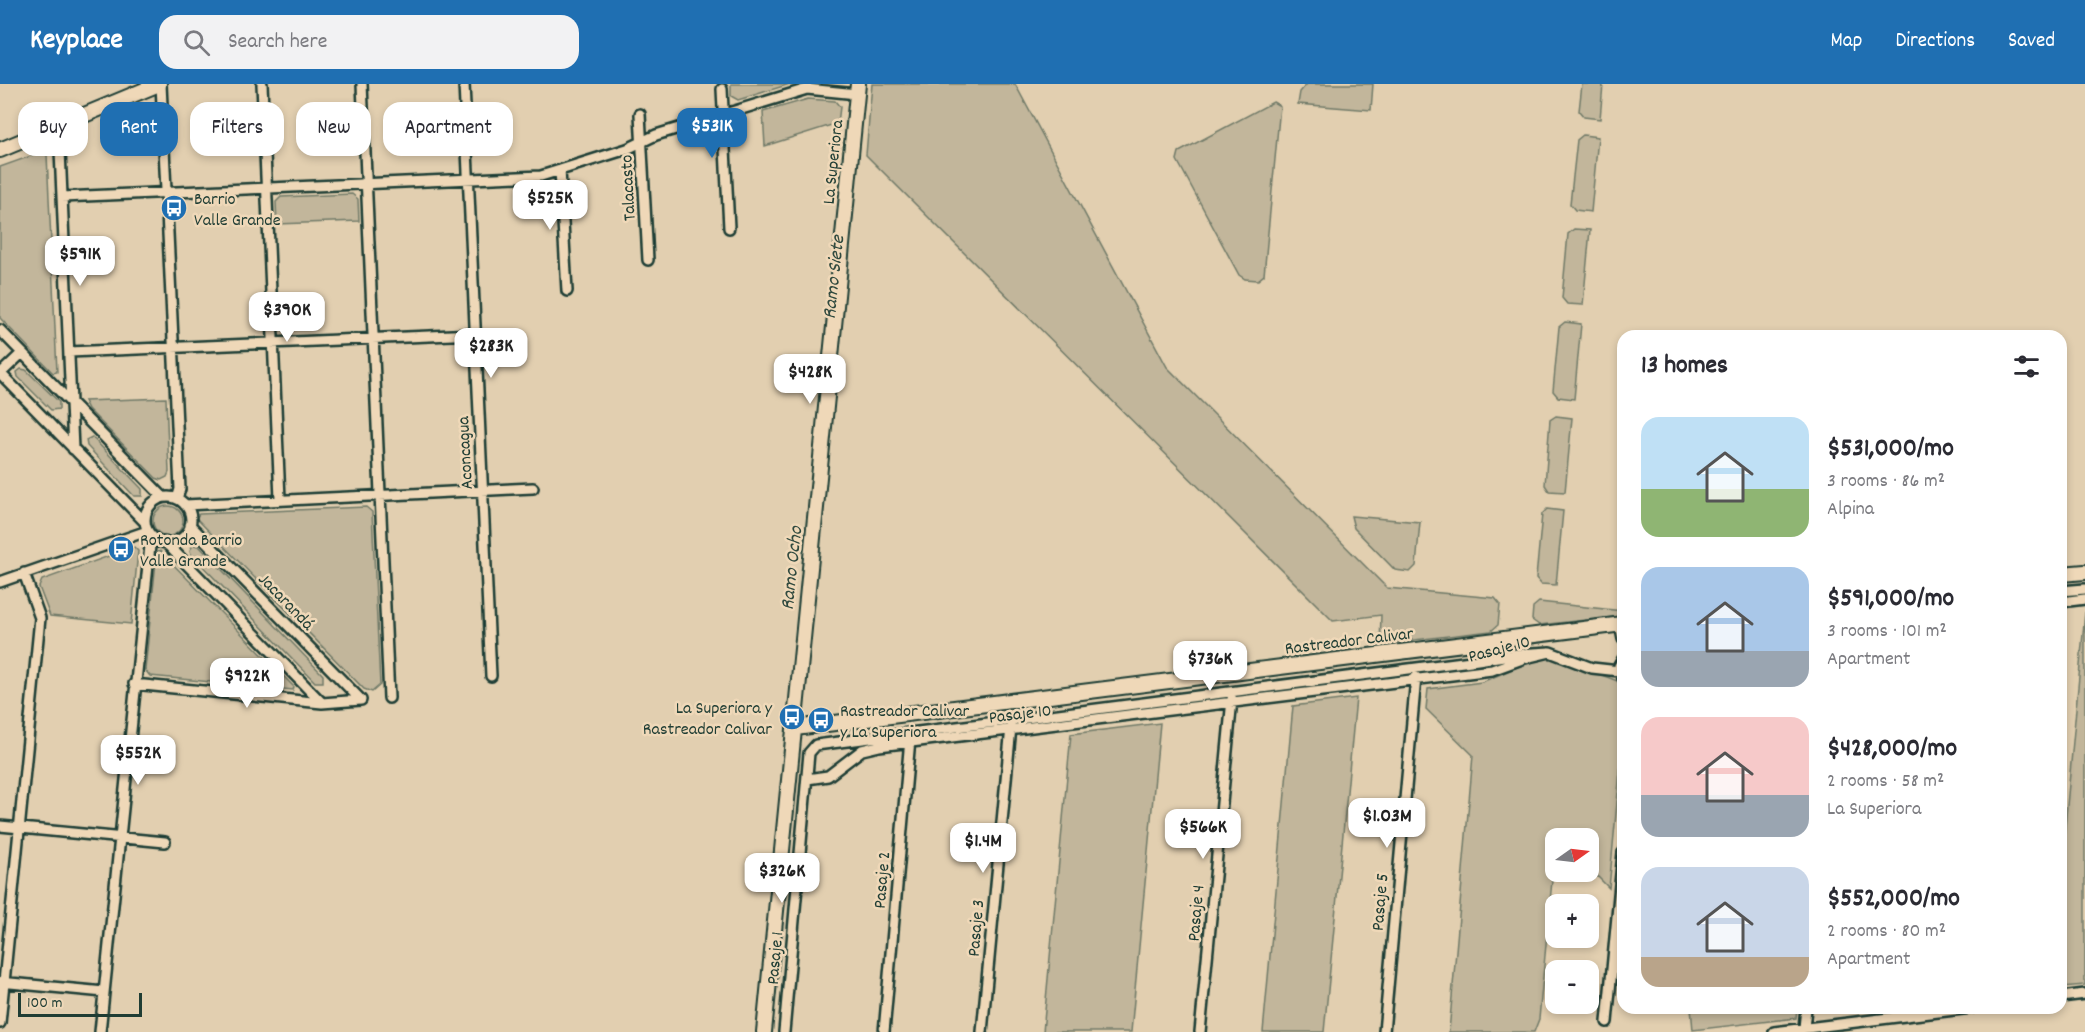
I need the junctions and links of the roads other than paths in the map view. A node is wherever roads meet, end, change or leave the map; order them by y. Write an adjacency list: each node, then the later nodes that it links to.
1 (160, 84): 9 (street); 18 (street)
2 (262, 84): 17 (street)
3 (362, 84): 16 (street)
4 (464, 84): 15 (street, Aconcagua)
5 (722, 89): 8 (street)
6 (857, 89): 8 (street); 62 (street, La Superiora)
7 (640, 114): 10 (street, Talacasto)
8 (723, 114): 10 (street); 20 (street)
9 (88, 115)
10 (641, 142): 14 (street); 21 (street, Talacasto)
11 (18, 143): 12 (street)
12 (0, 150)
13 (60, 156): 19 (street)
14 (560, 170): 15 (street); 22 (street)
15 (469, 179): 16 (street); 24 (street, Aconcagua)
16 (366, 184): 17 (street); 25 (street)
17 (266, 188): 18 (street); 26 (street)
18 (166, 192): 19 (street); 27 (street)
19 (62, 197): 28 (street)
20 (729, 228)
21 (648, 260)
22 (567, 291)
23 (0, 330): 29 (street)
24 (476, 334): 25 (street); 34 (street, Aconcagua)
25 (373, 338): 26 (street); 35 (street)
26 (273, 343): 27 (street); 37 (street)
27 (173, 347): 28 (street); 38 (street)
28 (69, 352): 31 (street)
29 (22, 353): 30 (street); 31 (street)
30 (0, 374): 32 (street)
31 (71, 404): 32 (street); 36 (street)
32 (74, 449): 40 (street)
33 (533, 488): 34 (street)
34 (482, 490): 35 (street); 54 (street, Aconcagua)
35 (380, 495): 37 (street); 58 (street)
36 (164, 497): 38 (street); 40 (street)
37 (280, 499): 38 (street)
38 (181, 502): 39 (street)
39 (190, 525): 41 (street); 59 (street, Jacarandá)
40 (147, 529): 41 (street); 43 (street); 56 (street)
41 (167, 544): 59 (street)
42 (2085, 572): 44 (street)
43 (24, 573): 45 (street); 68 (street)
44 (2067, 574)
45 (0, 582)
46 (2085, 588): 47 (street)
47 (2067, 590)
48 (2085, 599): 49 (street)
49 (2067, 601)
50 (1617, 625): 62 (street, Rastreador Calivar)
51 (1550, 652): 52 (street, Pasaje 10); 53 (street, Pasaje 10); 55 (street, Pasaje 10)
52 (1417, 668): 55 (street, Pasaje 5); 57 (street, Pasaje 10)
53 (1617, 673)
54 (491, 676)
55 (1416, 680): 60 (street, Pasaje 10); 87 (street, Pasaje 5)
56 (134, 684): 59 (street); 69 (street)
57 (1233, 690): 60 (street, Pasaje 4); 61 (street, Pasaje 10)
58 (389, 698)
59 (322, 702)
60 (1232, 702): 63 (street, Pasaje 10); 86 (street, Pasaje 4)
61 (1011, 719): 63 (street, Pasaje 3); 64 (street, Pasaje 10)
62 (795, 728): 82 (street, La Superiora)
63 (1010, 731): 65 (street, Pasaje 10); 85 (street, Pasaje 3)
64 (911, 732): 65 (street, Pasaje 2); 66 (street, Pasaje 10)
65 (910, 742): 66 (street, Pasaje 10); 84 (street, Pasaje 2)
66 (807, 779): 83 (street, Pasaje 1)
67 (0, 826): 68 (street)
68 (19, 828): 69 (street); 72 (street)
69 (119, 838): 70 (street); 73 (street)
70 (165, 843)
71 (1617, 916): 78 (street)
72 (2, 982): 73 (street); 79 (street)
73 (104, 992): 81 (street)
74 (2085, 994): 75 (street)
75 (2067, 996)
76 (1805, 1014): 80 (street)
77 (1921, 1014): 80 (street)
78 (1607, 1022)
79 (0, 1023)
80 (1804, 1028): 88 (street)
81 (100, 1032)
82 (764, 1032)
83 (784, 1032)
84 (884, 1032)
85 (982, 1032)
86 (1200, 1032)
87 (1384, 1032)
88 (1774, 1032)

